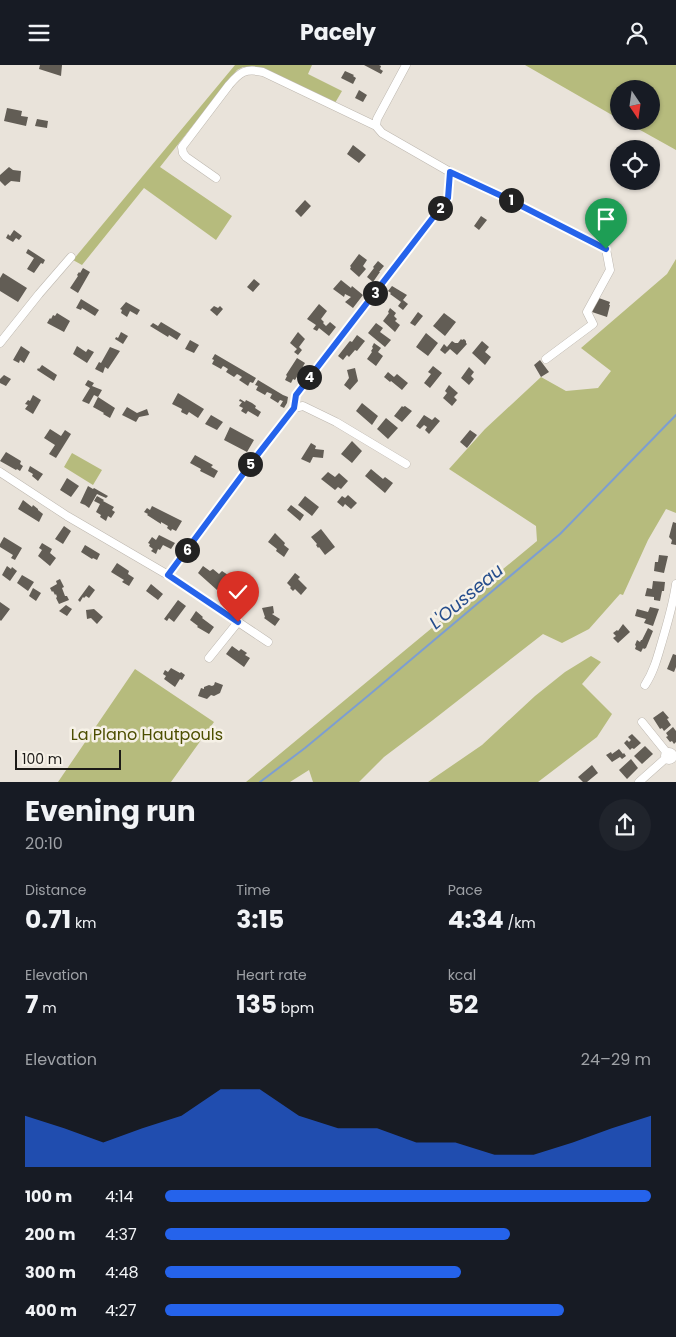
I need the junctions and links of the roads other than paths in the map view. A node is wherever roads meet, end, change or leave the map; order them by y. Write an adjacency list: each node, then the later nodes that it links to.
1 (406, 65): 2 (street)
2 (376, 127): 3 (street); 4 (street)
3 (450, 172): 7 (street); 8 (street)
4 (216, 178)
5 (71, 257): 6 (street)
6 (0, 343)
7 (546, 359)
8 (294, 408): 9 (street); 11 (street)
9 (406, 464)
10 (0, 472): 11 (street)
11 (168, 575): 13 (street)
12 (676, 584): 16 (street)
13 (238, 622): 14 (street); 15 (street)
14 (268, 642)
15 (209, 658)
16 (645, 685)
17 (642, 722): 18 (street)
18 (671, 756): 19 (street)
19 (639, 782)

